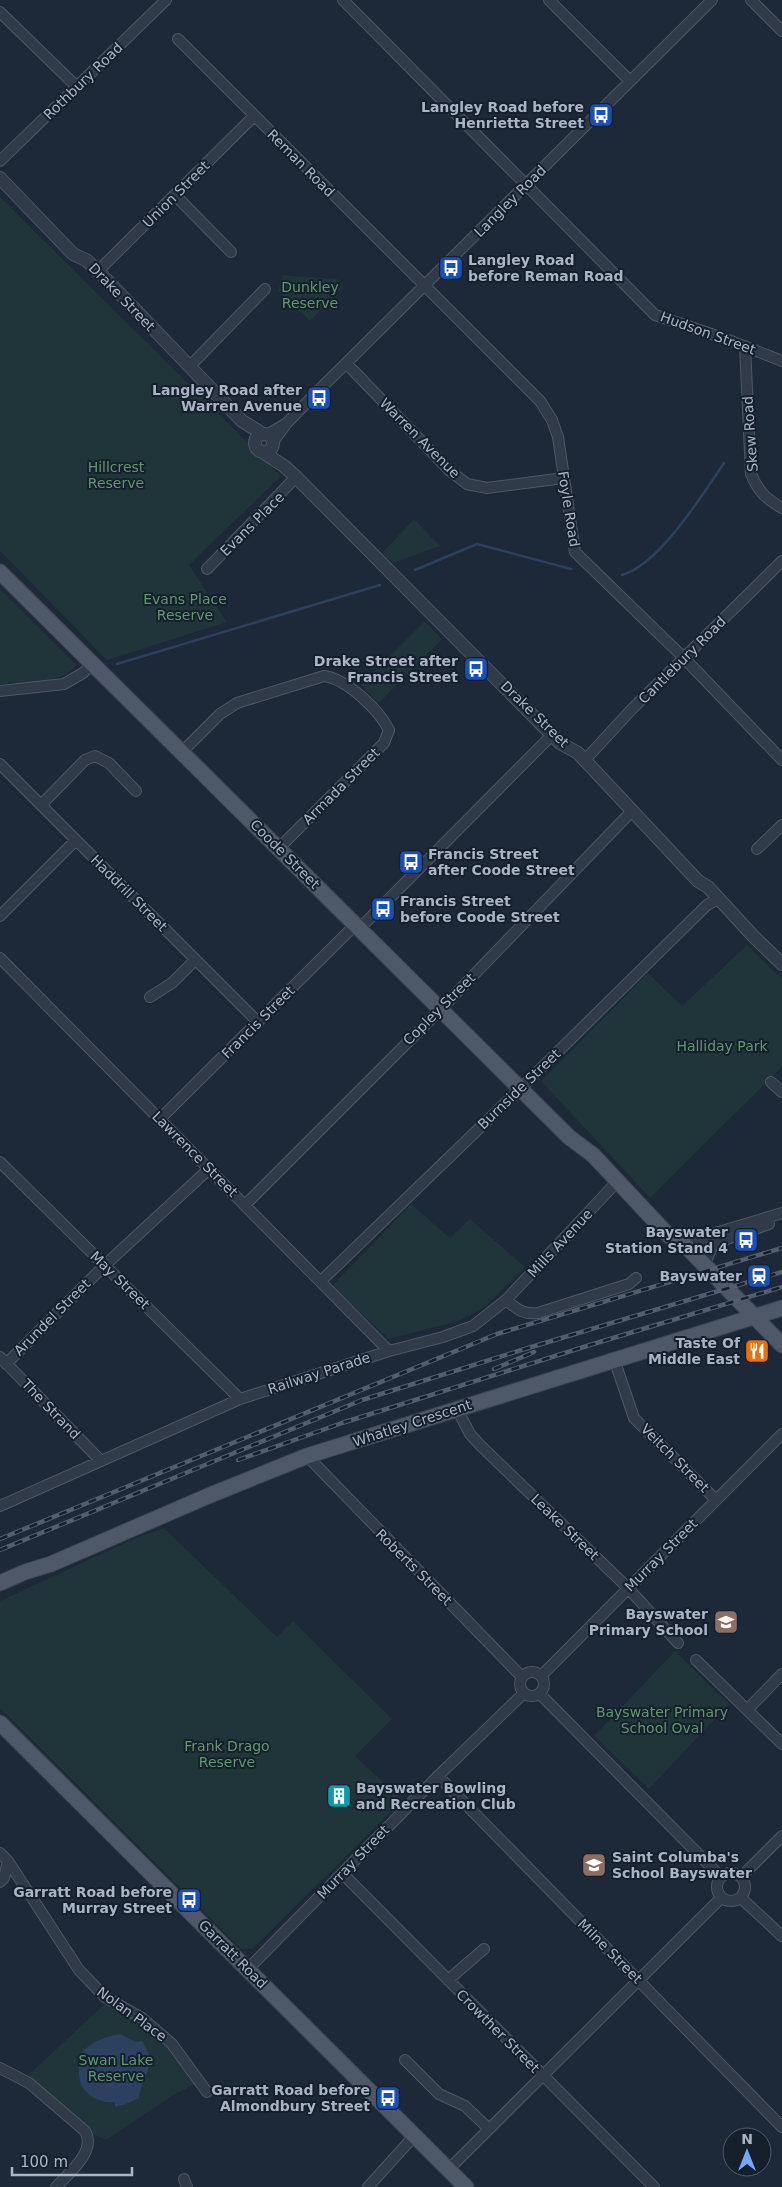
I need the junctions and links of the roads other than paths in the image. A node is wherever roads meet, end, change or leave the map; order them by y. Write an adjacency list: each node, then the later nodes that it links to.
1 (166, 0): 10 (street, Rothbury Road)
2 (343, 0): 14 (street, Hudson Street)
3 (549, 0): 9 (street)
4 (712, 0): 9 (street, Langley Road)
5 (751, 0): 7 (street)
6 (0, 12): 10 (street)
7 (782, 31)
8 (178, 39): 11 (street, Reman Road)
9 (630, 81): 14 (street, Langley Road)
10 (77, 87): 12 (street, Rothbury Road)
11 (254, 116): 15 (street, Union Street); 18 (street, Reman Road)
12 (0, 161)
13 (0, 178): 17 (street, Drake Street)
14 (527, 184): 18 (street, Langley Road); 20 (street, Hudson Street)
15 (175, 195): 16 (street); 17 (street, Union Street)
16 (231, 252)
17 (98, 271): 23 (street, Drake Street)
18 (424, 287): 22 (street, Langley Road); 26 (street, Foyle Road)
19 (265, 289): 23 (street)
20 (745, 346): 21 (street, Hudson Street); 27 (street, Skew Road)
21 (782, 362)
22 (347, 364): 24 (street, Langley Road); 26 (street, Warren Avenue)
23 (190, 366): 24 (street, Drake Street)
24 (266, 442): 25 (street, Drake Street)
25 (296, 477): 29 (street, Evans Place); 34 (street, Drake Street)
26 (564, 478): 31 (street, Foyle Road)
27 (782, 508)
28 (782, 561): 31 (street, Cantlebury Road)
29 (207, 569)
30 (0, 572): 32 (main road, Coode Street)
31 (684, 658): 36 (street, Cantlebury Road); 37 (street, Foyle Road)
32 (93, 663): 33 (street); 35 (main road, Coode Street)
33 (0, 690)
34 (553, 734): 36 (street, Drake Street); 48 (street, Francis Street)
35 (182, 751): 44 (main road, Coode Street); 44 (street, Armada Street)
36 (584, 760): 41 (street, Drake Street)
37 (782, 760)
38 (0, 764): 40 (street, Haddrill Street)
39 (136, 791): 40 (street)
40 (40, 805): 43 (street, Haddrill Street)
41 (631, 812): 46 (street, Drake Street); 53 (street, Copley Street)
42 (782, 825): 45 (street)
43 (76, 840): 47 (street); 50 (street, Haddrill Street)
44 (280, 848): 48 (main road, Coode Street)
45 (756, 849)
46 (718, 899): 51 (street, Drake Street); 56 (street, Burnside Street)
47 (0, 916)
48 (358, 926): 53 (main road, Coode Street); 54 (street, Francis Street)
49 (0, 958): 58 (street, Lawrence Street)
50 (195, 960): 52 (street); 54 (street, Haddrill Street)
51 (782, 964)
52 (150, 997)
53 (441, 1008): 56 (main road, Coode Street); 63 (street, Copley Street)
54 (258, 1022): 58 (street, Francis Street)
55 (772, 1082): 57 (street)
56 (521, 1088): 59 (main road, Coode Street); 72 (street, Burnside Street)
57 (782, 1092)
58 (160, 1119): 61 (street, Lawrence Street)
59 (570, 1137): 62 (main road, Coode Street); 64 (main road, Coode Street)
60 (0, 1162): 69 (street, May Street)
61 (209, 1169): 63 (street, Lawrence Street); 69 (street, Arundel Street)
62 (613, 1186): 64 (main road, Coode Street); 73 (street, Mills Avenue)
63 (245, 1205): 72 (street, Lawrence Street)
64 (639, 1206): 67 (main road, Coode Street)
65 (782, 1213): 68 (street)
66 (782, 1220): 70 (street)
67 (669, 1236): 68 (main road, Coode Street); 75 (main road, Coode Street)
68 (686, 1248): 70 (main road, Coode Street)
69 (104, 1266): 80 (street, Arundel Street); 81 (street, May Street)
70 (704, 1267): 75 (main road, Coode Street)
71 (636, 1278): 73 (street)
72 (321, 1281): 77 (street, Lawrence Street)
73 (506, 1300): 77 (street, Railway Parade)
74 (782, 1308): 75 (main road, Whatley Crescent)
75 (752, 1319): 76 (main road); 78 (main road, Coode Street); 79 (main road, Whatley Crescent)
76 (782, 1344)
77 (389, 1351): 81 (street, Railway Parade)
78 (782, 1353)
79 (614, 1359): 82 (main road, Whatley Crescent); 86 (street, Veitch Street)
80 (3, 1360): 85 (street, The Strand)
81 (240, 1399): 85 (street, Railway Parade)
82 (457, 1409): 84 (main road, Whatley Crescent); 90 (street, Leake Street)
83 (782, 1434): 86 (street, Murray Street)
84 (307, 1456): 88 (main road, Whatley Crescent); 96 (street, Roberts Street)
85 (101, 1461): 87 (street, Railway Parade)
86 (716, 1500): 90 (street, Murray Street)
87 (0, 1506)
88 (51, 1564): 89 (main road, Whatley Crescent); 91 (main road, Whatley Crescent)
89 (0, 1583)
90 (628, 1588): 92 (street, Leake Street); 95 (street, Murray Street)
91 (0, 1591)
92 (678, 1642)
93 (696, 1660): 99 (street)
94 (782, 1674): 99 (street)
95 (541, 1676): 96 (street); 98 (street)
96 (522, 1677): 97 (street)
97 (524, 1694): 98 (street); 102 (street, Murray Street)
98 (540, 1694): 107 (street)
99 (747, 1710): 101 (street)
100 (0, 1723): 114 (main road, Garratt Road)
101 (782, 1744)
102 (438, 1776): 106 (street, Murray Street); 116 (street, Milne Street)
103 (782, 1836): 108 (street)
104 (0, 1853): 105 (street, Nolan Place)
105 (8, 1861): 109 (street); 120 (street, Nolan Place)
106 (343, 1874): 114 (street, Murray Street); 115 (street, Crowther Street)
107 (721, 1877): 108 (street); 110 (street)
108 (741, 1877): 111 (street)
109 (0, 1882)
110 (721, 1898): 111 (street); 116 (street)
111 (741, 1898): 112 (street)
112 (782, 1936)
113 (484, 1949): 115 (street)
114 (248, 1968): 123 (main road, Garratt Road)
115 (448, 1980): 119 (street, Crowther Street)
116 (639, 1981): 119 (street); 121 (street, Milne Street)
117 (405, 2060): 122 (street)
118 (0, 2068): 125 (street)
119 (542, 2075): 122 (street); 128 (street, Crowther Street)
120 (207, 2092)
121 (782, 2127)
122 (488, 2128): 124 (street)
123 (415, 2135): 124 (main road, Garratt Road); 126 (street)
124 (448, 2169): 127 (main road, Garratt Road)
125 (56, 2187)
126 (368, 2187)
127 (466, 2187)
128 (654, 2187)

